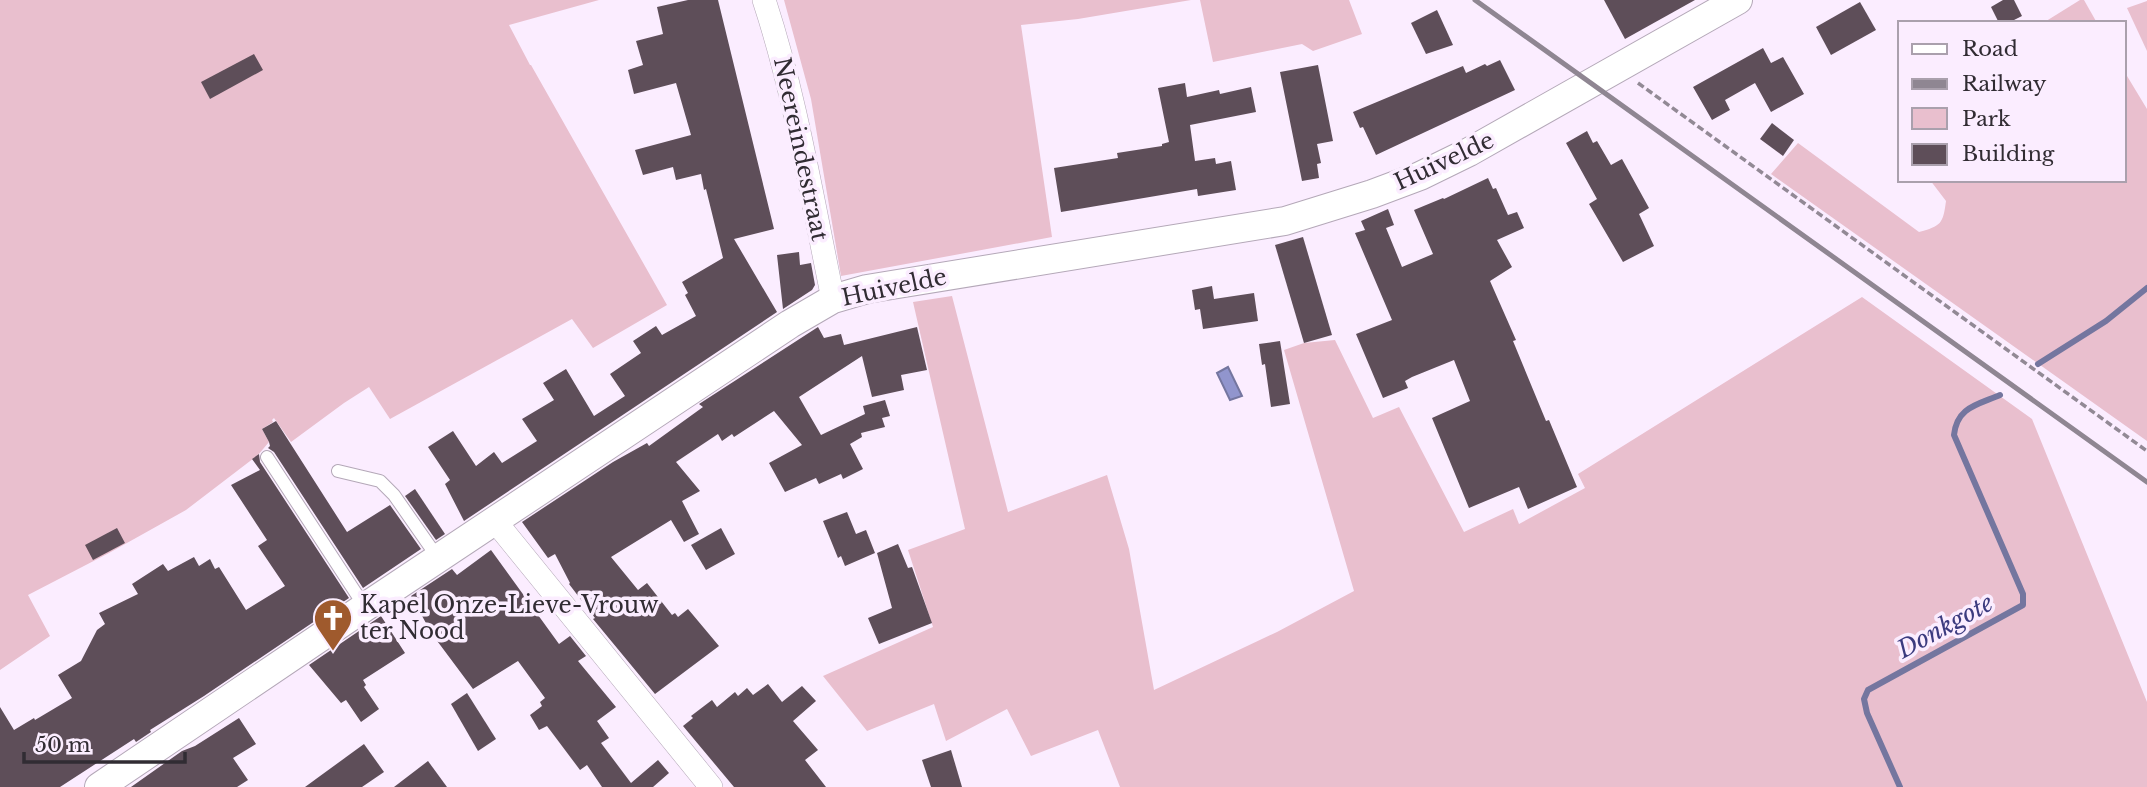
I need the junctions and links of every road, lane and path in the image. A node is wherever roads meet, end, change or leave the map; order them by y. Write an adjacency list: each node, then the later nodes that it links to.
1 (764, 0): 4 (street, Neereindestraat)
2 (1738, 0): 3 (street, Huivelde)
3 (1617, 68): 4 (street, Huivelde); 5 (path)
4 (833, 299): 8 (street, Huivelde)
5 (2147, 450)
6 (267, 457): 10 (lane)
7 (338, 471): 9 (lane)
8 (495, 522): 9 (street, Huivelde); 12 (street)
9 (438, 558): 10 (street, Huivelde)
10 (365, 607): 11 (street, Huivelde)
11 (99, 787)
12 (711, 787)

